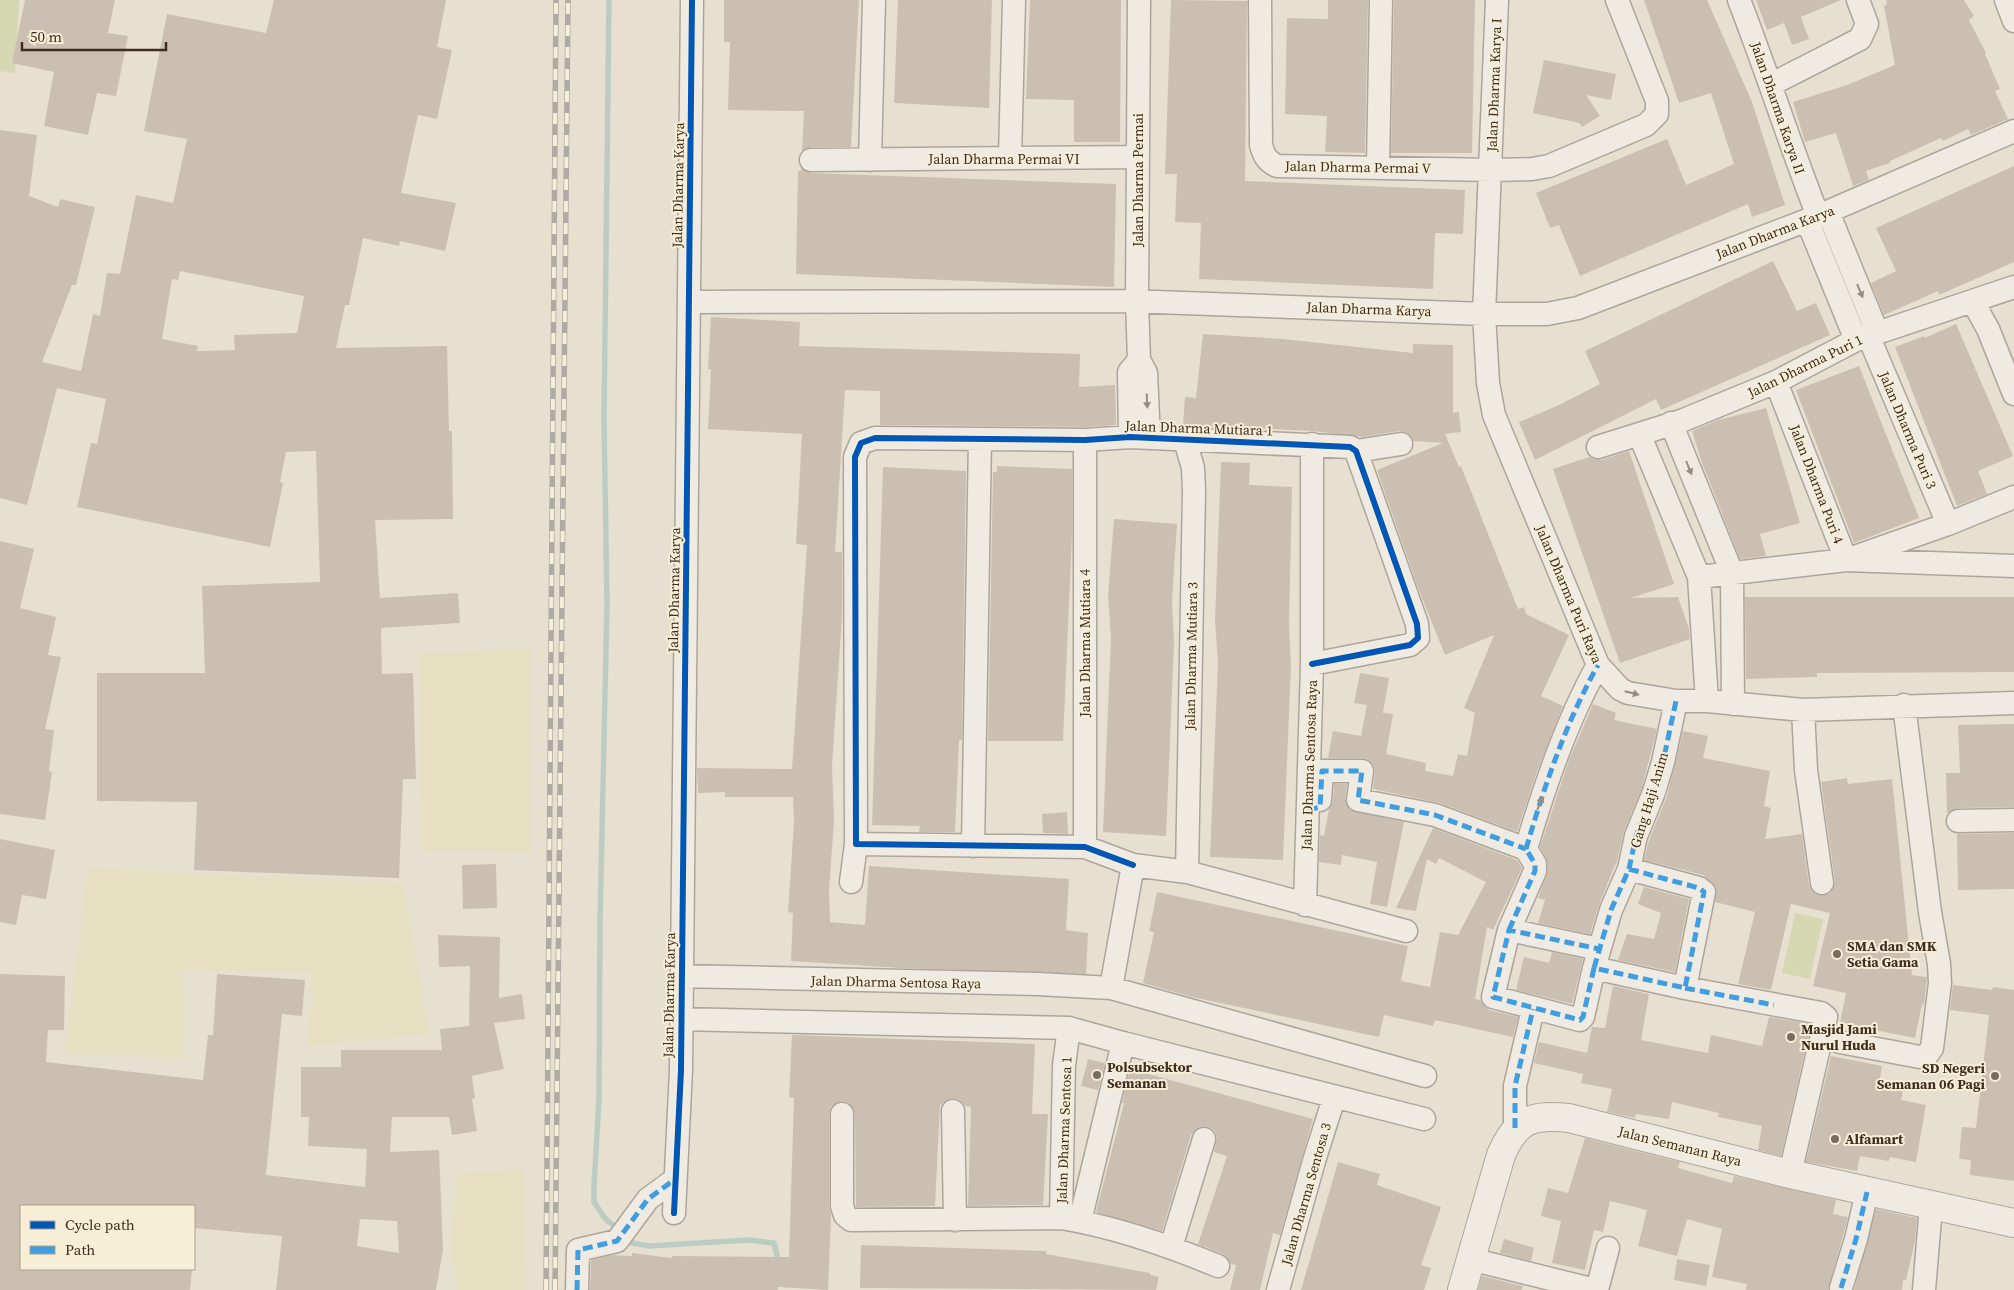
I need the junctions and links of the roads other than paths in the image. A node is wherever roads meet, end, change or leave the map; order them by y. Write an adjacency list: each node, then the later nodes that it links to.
1 (692, 0): 24 (street, Jalan Dharma Karya)
2 (874, 0): 18 (street)
3 (1014, 0): 16 (street)
4 (1139, 0): 15 (street, Jalan Dharma Permai)
5 (1260, 0): 19 (street, Jalan Dharma Permai V)
6 (1381, 0): 19 (street)
7 (1497, 0): 20 (street, Jalan Dharma Karya I)
8 (1617, 0): 20 (street, Jalan Dharma Karya I)
9 (1739, 0): 13 (street, Jalan Dharma Karya II)
10 (1858, 0): 13 (street)
11 (2006, 0): 12 (street)
12 (2014, 21)
13 (1772, 84): 21 (street, Jalan Dharma Karya II)
14 (2014, 131): 21 (street, Jalan Dharma Karya)
15 (1138, 157): 16 (street, Jalan Dharma Permai VI); 23 (street, Jalan Dharma Permai)
16 (1010, 158): 18 (street, Jalan Dharma Permai VI)
17 (811, 160): 18 (street, Jalan Dharma Permai VI)
18 (870, 160)
19 (1378, 167): 20 (street, Jalan Dharma Permai V)
20 (1492, 170): 26 (street, Jalan Dharma Karya I)
21 (1818, 216): 26 (street, Jalan Dharma Karya); 27 (street, Jalan Dharma Karya II)
22 (2014, 287): 25 (street, Jalan Dharma Puri 1)
23 (1137, 301): 24 (street, Jalan Dharma Karya); 26 (street, Jalan Dharma Karya); 32 (street, Jalan Dharma Permai)
24 (690, 302): 70 (street, Jalan Dharma Karya)
25 (1973, 302): 27 (street, Jalan Dharma Puri 1); 29 (street)
26 (1484, 314): 47 (street, Jalan Dharma Puri Raya)
27 (1867, 336): 28 (street, Jalan Dharma Puri 1); 41 (street, Jalan Dharma Puri 3)
28 (1776, 382): 30 (street, Jalan Dharma Puri 1); 42 (street, Jalan Dharma Puri 4)
29 (2014, 394)
30 (1671, 423): 31 (street, Jalan Dharma Puri 1); 44 (street, one-way to 44)
31 (1640, 436): 38 (street, Jalan Dharma Puri 1); 45 (street)
32 (1140, 438): 34 (street, Jalan Dharma Mutiara 1); 35 (street, Jalan Dharma Mutiara 1)
33 (980, 439): 34 (street, Jalan Dharma Mutiara 1); 57 (street, Jalan Dharma Mutiara 1); 58 (street)
34 (1085, 440): 59 (street, Jalan Dharma Mutiara 4)
35 (1185, 440): 36 (street, Jalan Dharma Mutiara 1); 63 (street, Jalan Dharma Mutiara 3)
36 (1312, 444): 39 (street, Jalan Dharma Mutiara 1); 46 (street, Jalan Dharma Sentosa Raya)
37 (1401, 444): 39 (street)
38 (1598, 447)
39 (1356, 451): 46 (street)
40 (2014, 497): 41 (street, Jalan Dharma Puri 4)
41 (1948, 524): 42 (street, Jalan Dharma Puri 4)
42 (1846, 560): 43 (street); 44 (street)
43 (2014, 566)
44 (1732, 573): 45 (street); 51 (street)
45 (1700, 577): 49 (street)
46 (1312, 664): 54 (street, Jalan Dharma Sentosa Raya)
47 (1598, 665): 48 (street, Jalan Dharma Puri Raya, one-way to 48); 60 (street, one-way to 47)
48 (1676, 701): 49 (street, Jalan Dharma Puri Raya); 62 (street, Gang Haji Anim)
49 (1706, 702): 51 (street, Jalan Dharma Puri Raya)
50 (2014, 703): 52 (street, Jalan Dharma Puri Raya)
51 (1733, 704): 53 (street, Jalan Dharma Puri Raya)
52 (1904, 706): 53 (street, Jalan Dharma Puri Raya); 76 (street)
53 (1803, 710): 65 (street)
54 (1308, 810): 60 (street); 66 (street, Jalan Dharma Sentosa Raya)
55 (2014, 820): 56 (street)
56 (1958, 821)
57 (856, 844): 58 (street); 64 (street, Jalan Dharma Mutiara 1)
58 (973, 846): 59 (street)
59 (1085, 847): 61 (street)
60 (1526, 850): 67 (street)
61 (1133, 865): 63 (street); 71 (street)
62 (1629, 869): 69 (street, Gang Haji Anim); 72 (street)
63 (1187, 872): 66 (street)
64 (851, 882)
65 (1822, 883)
66 (1305, 905): 68 (street)
67 (1509, 930): 69 (street); 73 (street)
68 (1406, 931)
69 (1596, 958): 72 (street); 73 (street, Gang Haji Anim)
70 (681, 976): 71 (street, Jalan Dharma Sentosa Raya); 74 (street, Jalan Dharma Karya)
71 (1111, 988): 78 (street, Jalan Dharma Sentosa Raya)
72 (1685, 988): 85 (street)
73 (1533, 1008): 83 (street)
74 (681, 1019): 75 (street); 86 (street, Jalan Dharma Karya)
75 (1070, 1028): 77 (street); 90 (street, Jalan Dharma Sentosa 1)
76 (1840, 1042)
77 (1123, 1044): 79 (street); 90 (street)
78 (1425, 1076)
79 (1334, 1098): 82 (street); 99 (street, Jalan Dharma Sentosa 3)
80 (953, 1111): 91 (street)
81 (842, 1114): 91 (street)
82 (1424, 1119)
83 (1515, 1128): 85 (street, Jalan Semanan Raya); 95 (street)
84 (1204, 1139): 93 (street)
85 (1790, 1174): 87 (street, Jalan Semanan Raya)
86 (674, 1180): 89 (street, Jalan Dharma Karya); 98 (street)
87 (1867, 1192): 88 (street, Jalan Semanan Raya); 97 (street)
88 (1931, 1206): 92 (street, Jalan Semanan Raya); 101 (street)
89 (674, 1213)
90 (1070, 1219): 91 (street); 93 (street, Jalan Dharma Sentosa 1)
91 (955, 1220)
92 (2014, 1223)
93 (1171, 1247): 96 (street, Jalan Dharma Sentosa 1)
94 (1608, 1248): 95 (street)
95 (1470, 1259): 100 (street)
96 (1218, 1266)
97 (1841, 1288)
98 (577, 1290)
99 (1278, 1290)
100 (1462, 1290)
101 (1924, 1290)

